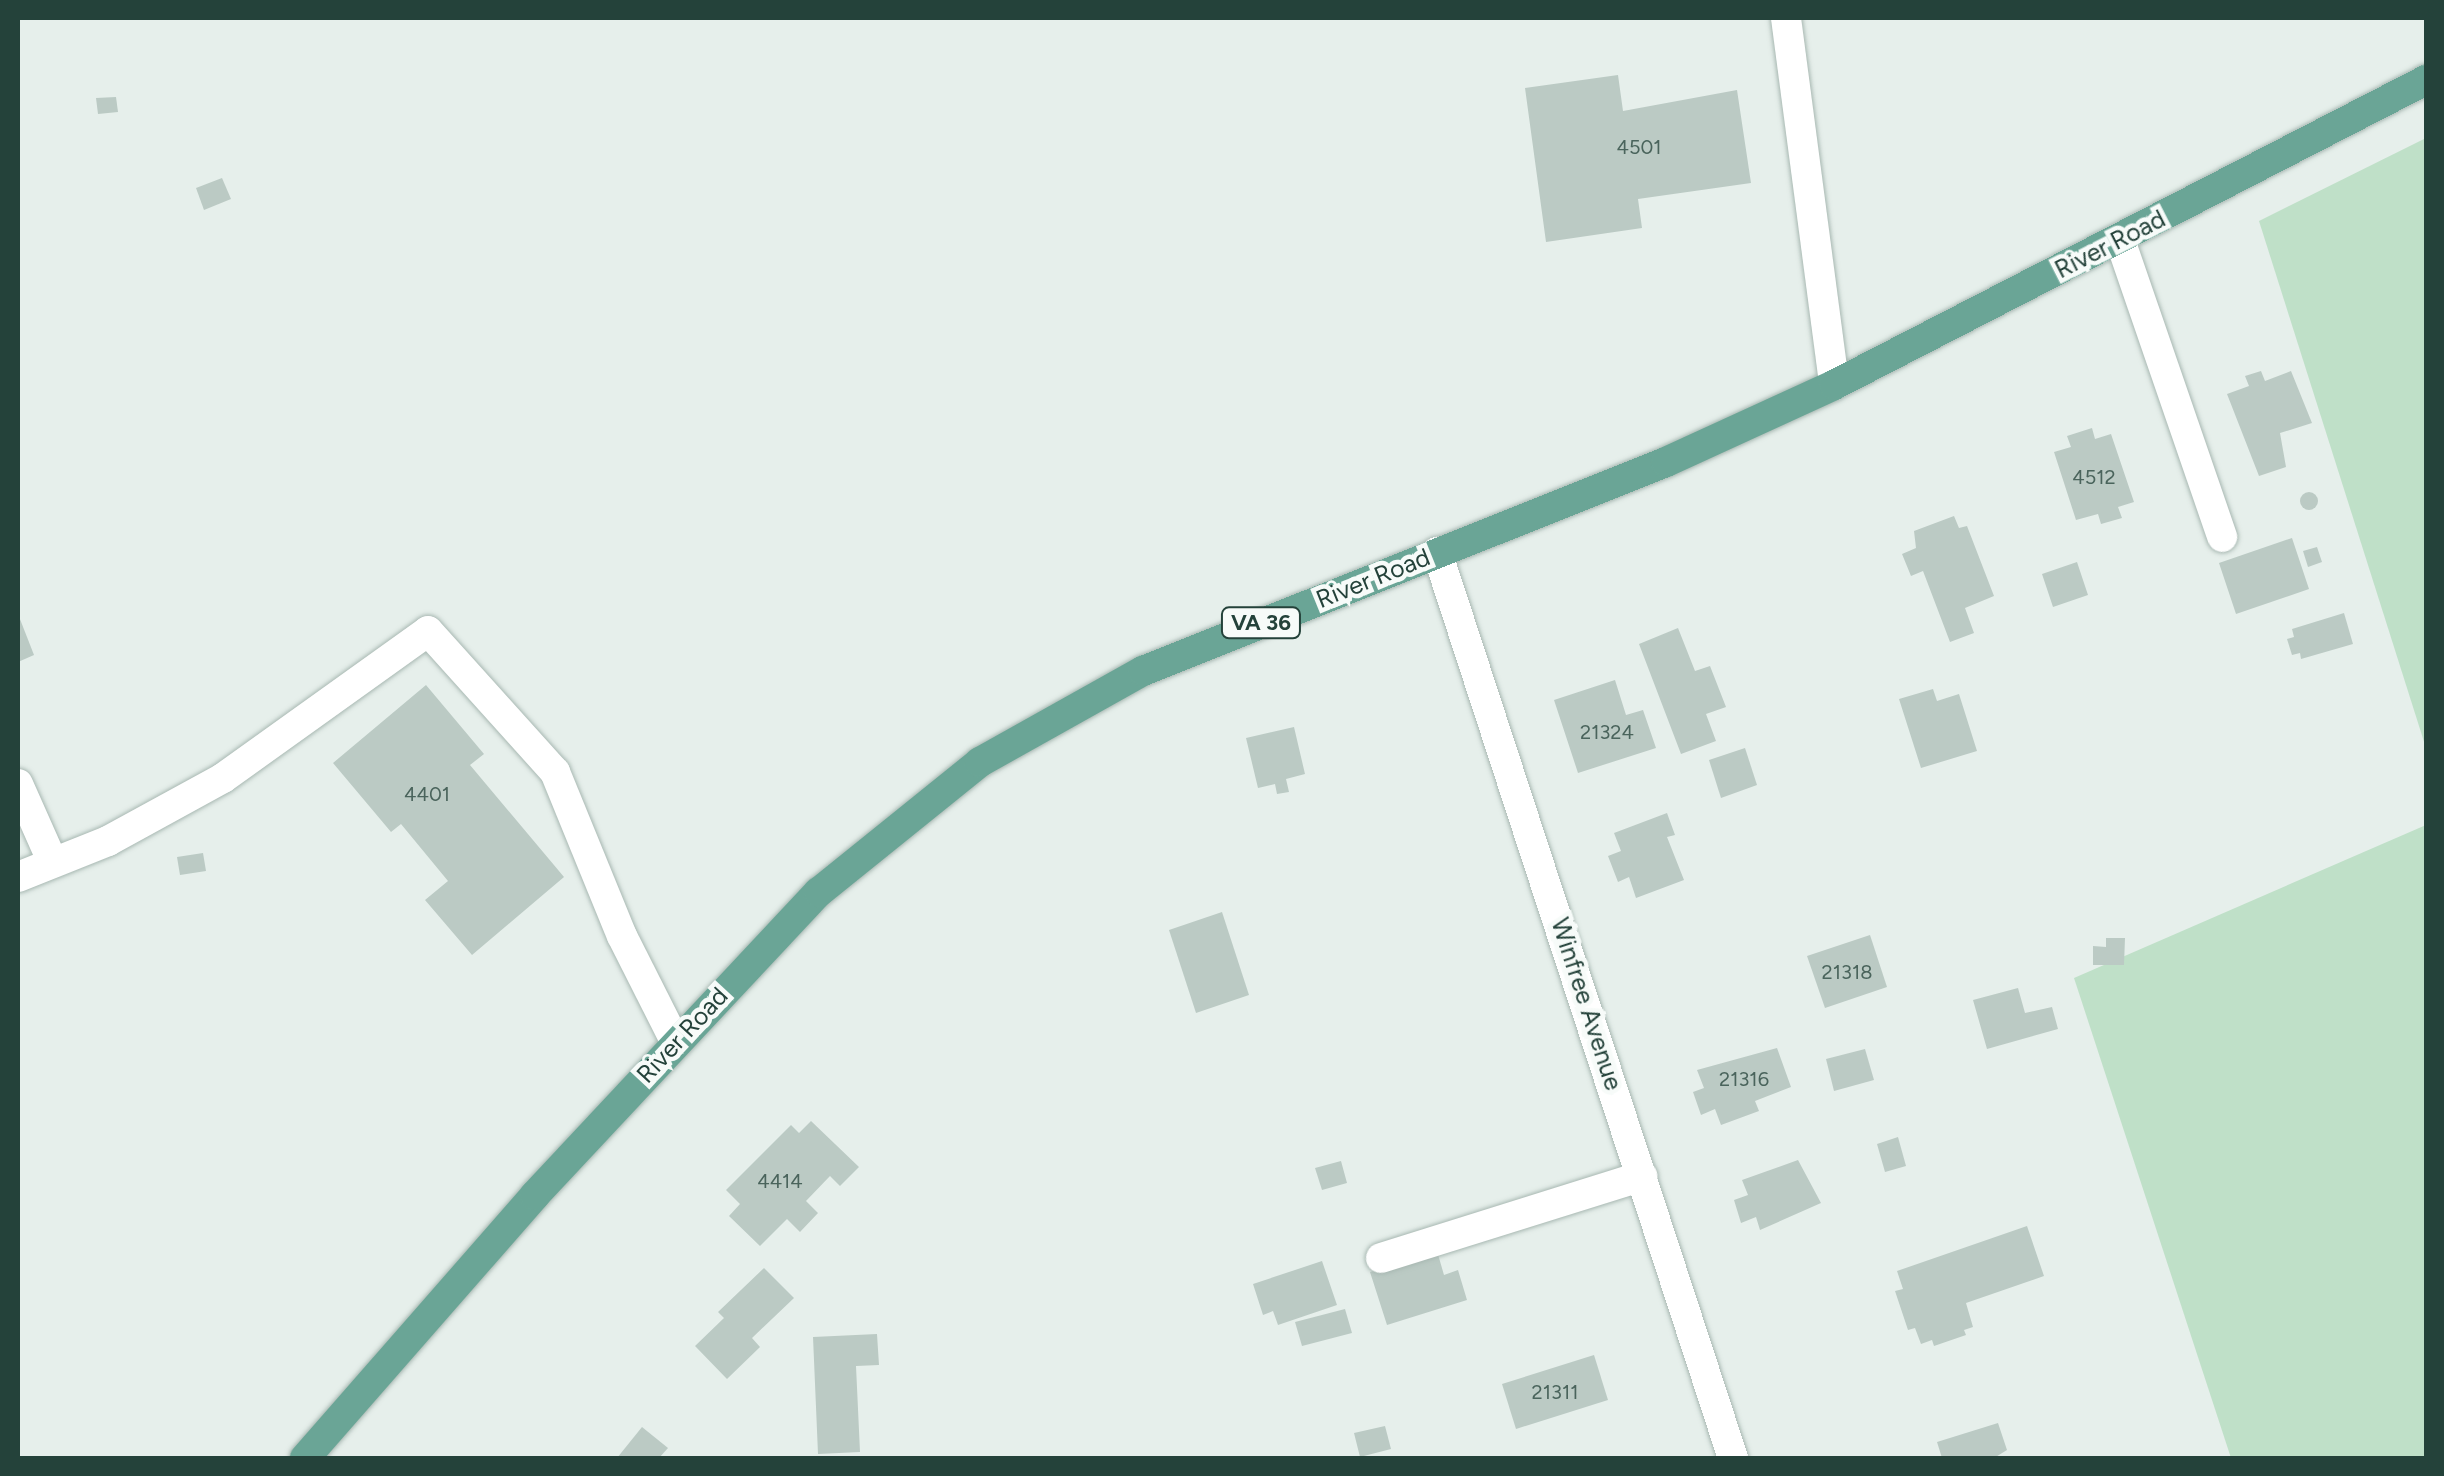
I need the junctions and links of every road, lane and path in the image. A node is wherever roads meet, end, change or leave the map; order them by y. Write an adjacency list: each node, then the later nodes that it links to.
1 (1786, 18): 4 (street)
2 (2426, 80): 3 (main road, River Road / VA 36)
3 (2120, 240): 4 (main road, River Road / VA 36); 5 (street)
4 (1834, 385): 6 (main road, River Road / VA 36)
5 (2222, 536)
6 (1437, 552): 10 (main road, River Road / VA 36); 11 (street, Winfree Avenue)
7 (18, 784): 8 (street)
8 (54, 863): 9 (street); 10 (street)
9 (18, 877)
10 (675, 1041): 13 (main road, River Road / VA 36)
11 (1642, 1176): 12 (street); 14 (street, Winfree Avenue)
12 (1381, 1258)
13 (305, 1458)
14 (1733, 1458)

